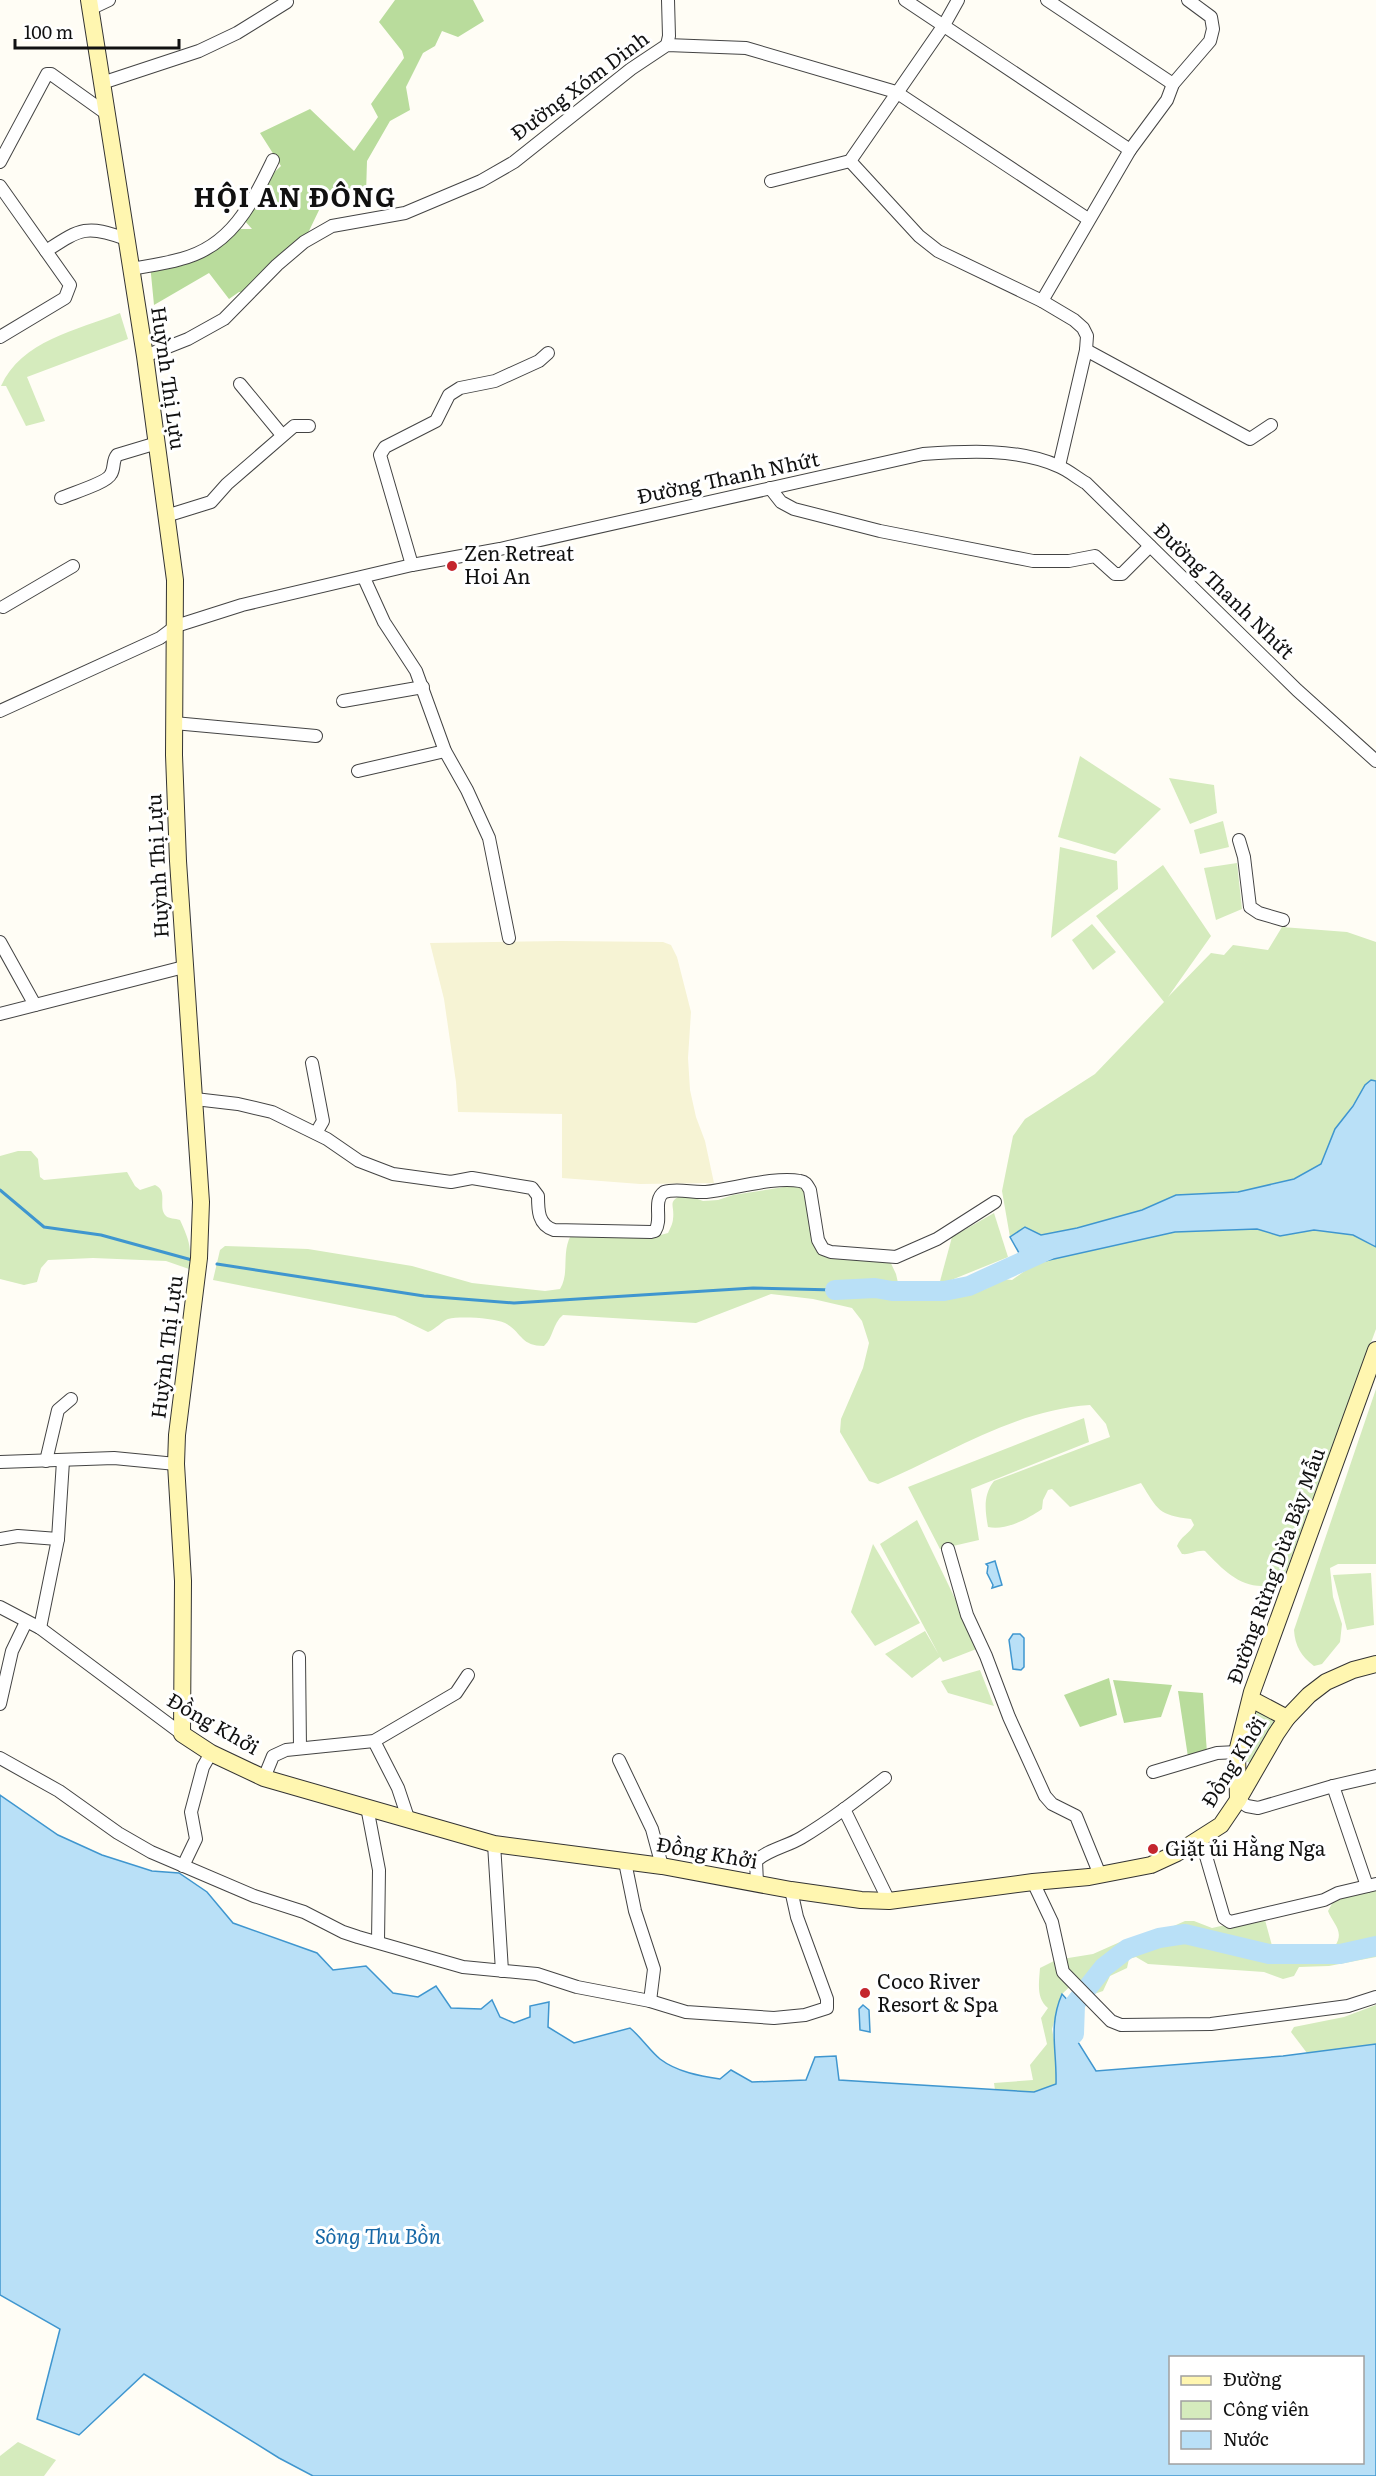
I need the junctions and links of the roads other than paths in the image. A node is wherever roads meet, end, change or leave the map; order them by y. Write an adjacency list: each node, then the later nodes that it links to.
1 (109, 0): 8 (street)
2 (668, 0): 10 (street)
3 (906, 0): 9 (street)
4 (958, 0): 9 (street)
5 (1047, 0): 12 (street)
6 (1188, 0): 12 (street)
7 (287, 2): 11 (street)
8 (90, 5): 11 (street, Huỳnh Thị Lựu)
9 (944, 25): 13 (street); 15 (street)
10 (667, 45): 13 (street, Đường Xóm Dinh); 29 (street, Đường Xóm Dinh)
11 (102, 83): 14 (street, Huỳnh Thị Lựu)
12 (1173, 84): 15 (street)
13 (896, 92): 17 (street); 21 (street, Đường Xóm Dinh)
14 (107, 114): 18 (street); 22 (street, Huỳnh Thị Lựu)
15 (1130, 150): 21 (street)
16 (273, 160): 24 (street)
17 (850, 161): 19 (street); 25 (street)
18 (0, 162)
19 (771, 181)
20 (0, 186): 23 (street)
21 (1089, 219): 25 (street)
22 (126, 239): 23 (street); 24 (street, Huỳnh Thị Lựu)
23 (46, 251): 26 (street)
24 (130, 269): 29 (street, Huỳnh Thị Lựu)
25 (1042, 301): 27 (street)
26 (0, 337)
27 (1086, 350): 31 (street); 35 (street)
28 (548, 353): 40 (street)
29 (145, 356): 34 (street, Huỳnh Thị Lựu)
30 (240, 384): 33 (street)
31 (1271, 425)
32 (309, 426): 33 (street)
33 (282, 435): 38 (street)
34 (157, 443): 37 (street); 38 (street, Huỳnh Thị Lựu)
35 (1059, 466): 36 (street, Đường Thanh Nhứt); 39 (street, Đường Thanh Nhứt)
36 (770, 488): 39 (street); 40 (street, Đường Thanh Nhứt)
37 (61, 498)
38 (166, 516): 44 (street, Huỳnh Thị Lựu)
39 (1150, 546): 51 (street, Đường Thanh Nhứt)
40 (412, 565): 42 (street, Đường Thanh Nhứt)
41 (73, 566): 43 (street)
42 (364, 578): 44 (street, Đường Thanh Nhứt); 45 (street)
43 (3, 607)
44 (176, 626): 47 (street, Đường Thanh Nhứt); 48 (street, Huỳnh Thị Lựu)
45 (423, 687): 46 (street); 50 (street)
46 (344, 702)
47 (0, 711)
48 (174, 723): 49 (street); 57 (street, Huỳnh Thị Lựu)
49 (316, 736)
50 (445, 751): 52 (street); 55 (street)
51 (1376, 761)
52 (358, 771)
53 (1239, 840): 54 (street)
54 (1283, 920)
55 (509, 938)
56 (0, 942): 58 (street)
57 (184, 967): 58 (street); 61 (street, Huỳnh Thị Lựu)
58 (34, 1005): 59 (street)
59 (0, 1014)
60 (312, 1063): 62 (street)
61 (195, 1099): 62 (street); 69 (street, Huỳnh Thị Lựu)
62 (316, 1133): 63 (street)
63 (995, 1202)
64 (1376, 1350): 79 (street, Đường Rừng Dừa Bảy Mẫu)
65 (71, 1399): 66 (street)
66 (46, 1461): 67 (street); 68 (street)
67 (63, 1461): 69 (street); 71 (street)
68 (0, 1462)
69 (176, 1464): 82 (street, Huỳnh Thị Lựu)
70 (0, 1539): 71 (street)
71 (58, 1539): 75 (street)
72 (948, 1549): 103 (street)
73 (0, 1607): 74 (street, Đồng Khởi)
74 (26, 1622): 75 (street, Đồng Khởi); 80 (street)
75 (40, 1628): 82 (street, Đồng Khởi)
76 (299, 1657): 84 (street)
77 (1376, 1664): 81 (street, Đồng Khởi)
78 (468, 1675): 83 (street)
79 (1251, 1699): 81 (street); 85 (street, Đường Rừng Dừa Bảy Mẫu)
80 (0, 1704)
81 (1287, 1718): 94 (street, Đồng Khởi)
82 (182, 1734): 86 (street, Đồng Khởi)
83 (374, 1741): 84 (street); 97 (street)
84 (300, 1748): 91 (street)
85 (1237, 1752): 89 (street); 94 (street, Đường Rừng Dừa Bảy Mẫu)
86 (211, 1753): 91 (street, Đồng Khởi); 101 (street)
87 (0, 1758): 101 (street)
88 (619, 1760): 102 (street)
89 (1154, 1772)
90 (1376, 1776): 93 (street)
91 (264, 1778): 95 (street, Đồng Khởi)
92 (885, 1778): 96 (street)
93 (1333, 1786): 94 (street); 106 (street)
94 (1238, 1800): 98 (street, Đồng Khởi)
95 (368, 1807): 97 (street, Đồng Khởi); 109 (street)
96 (844, 1809): 105 (street); 108 (street)
97 (408, 1818): 99 (street, Đồng Khởi)
98 (1201, 1839): 103 (street, Đồng Khởi); 106 (street)
99 (494, 1844): 100 (street, Đồng Khởi); 110 (street)
100 (625, 1862): 102 (street, Đồng Khởi); 112 (street)
101 (183, 1866): 109 (street)
102 (662, 1866): 105 (street, Đồng Khởi)
103 (1100, 1875): 104 (street, Đồng Khởi)
104 (1033, 1882): 108 (street, Đồng Khởi); 111 (street)
105 (757, 1883): 107 (street, Đồng Khởi)
106 (1372, 1885)
107 (791, 1890): 108 (street, Đồng Khởi); 112 (street)
108 (889, 1901)
109 (378, 1941): 110 (street)
110 (502, 1971): 112 (street)
111 (1376, 1997)
112 (650, 2001)

